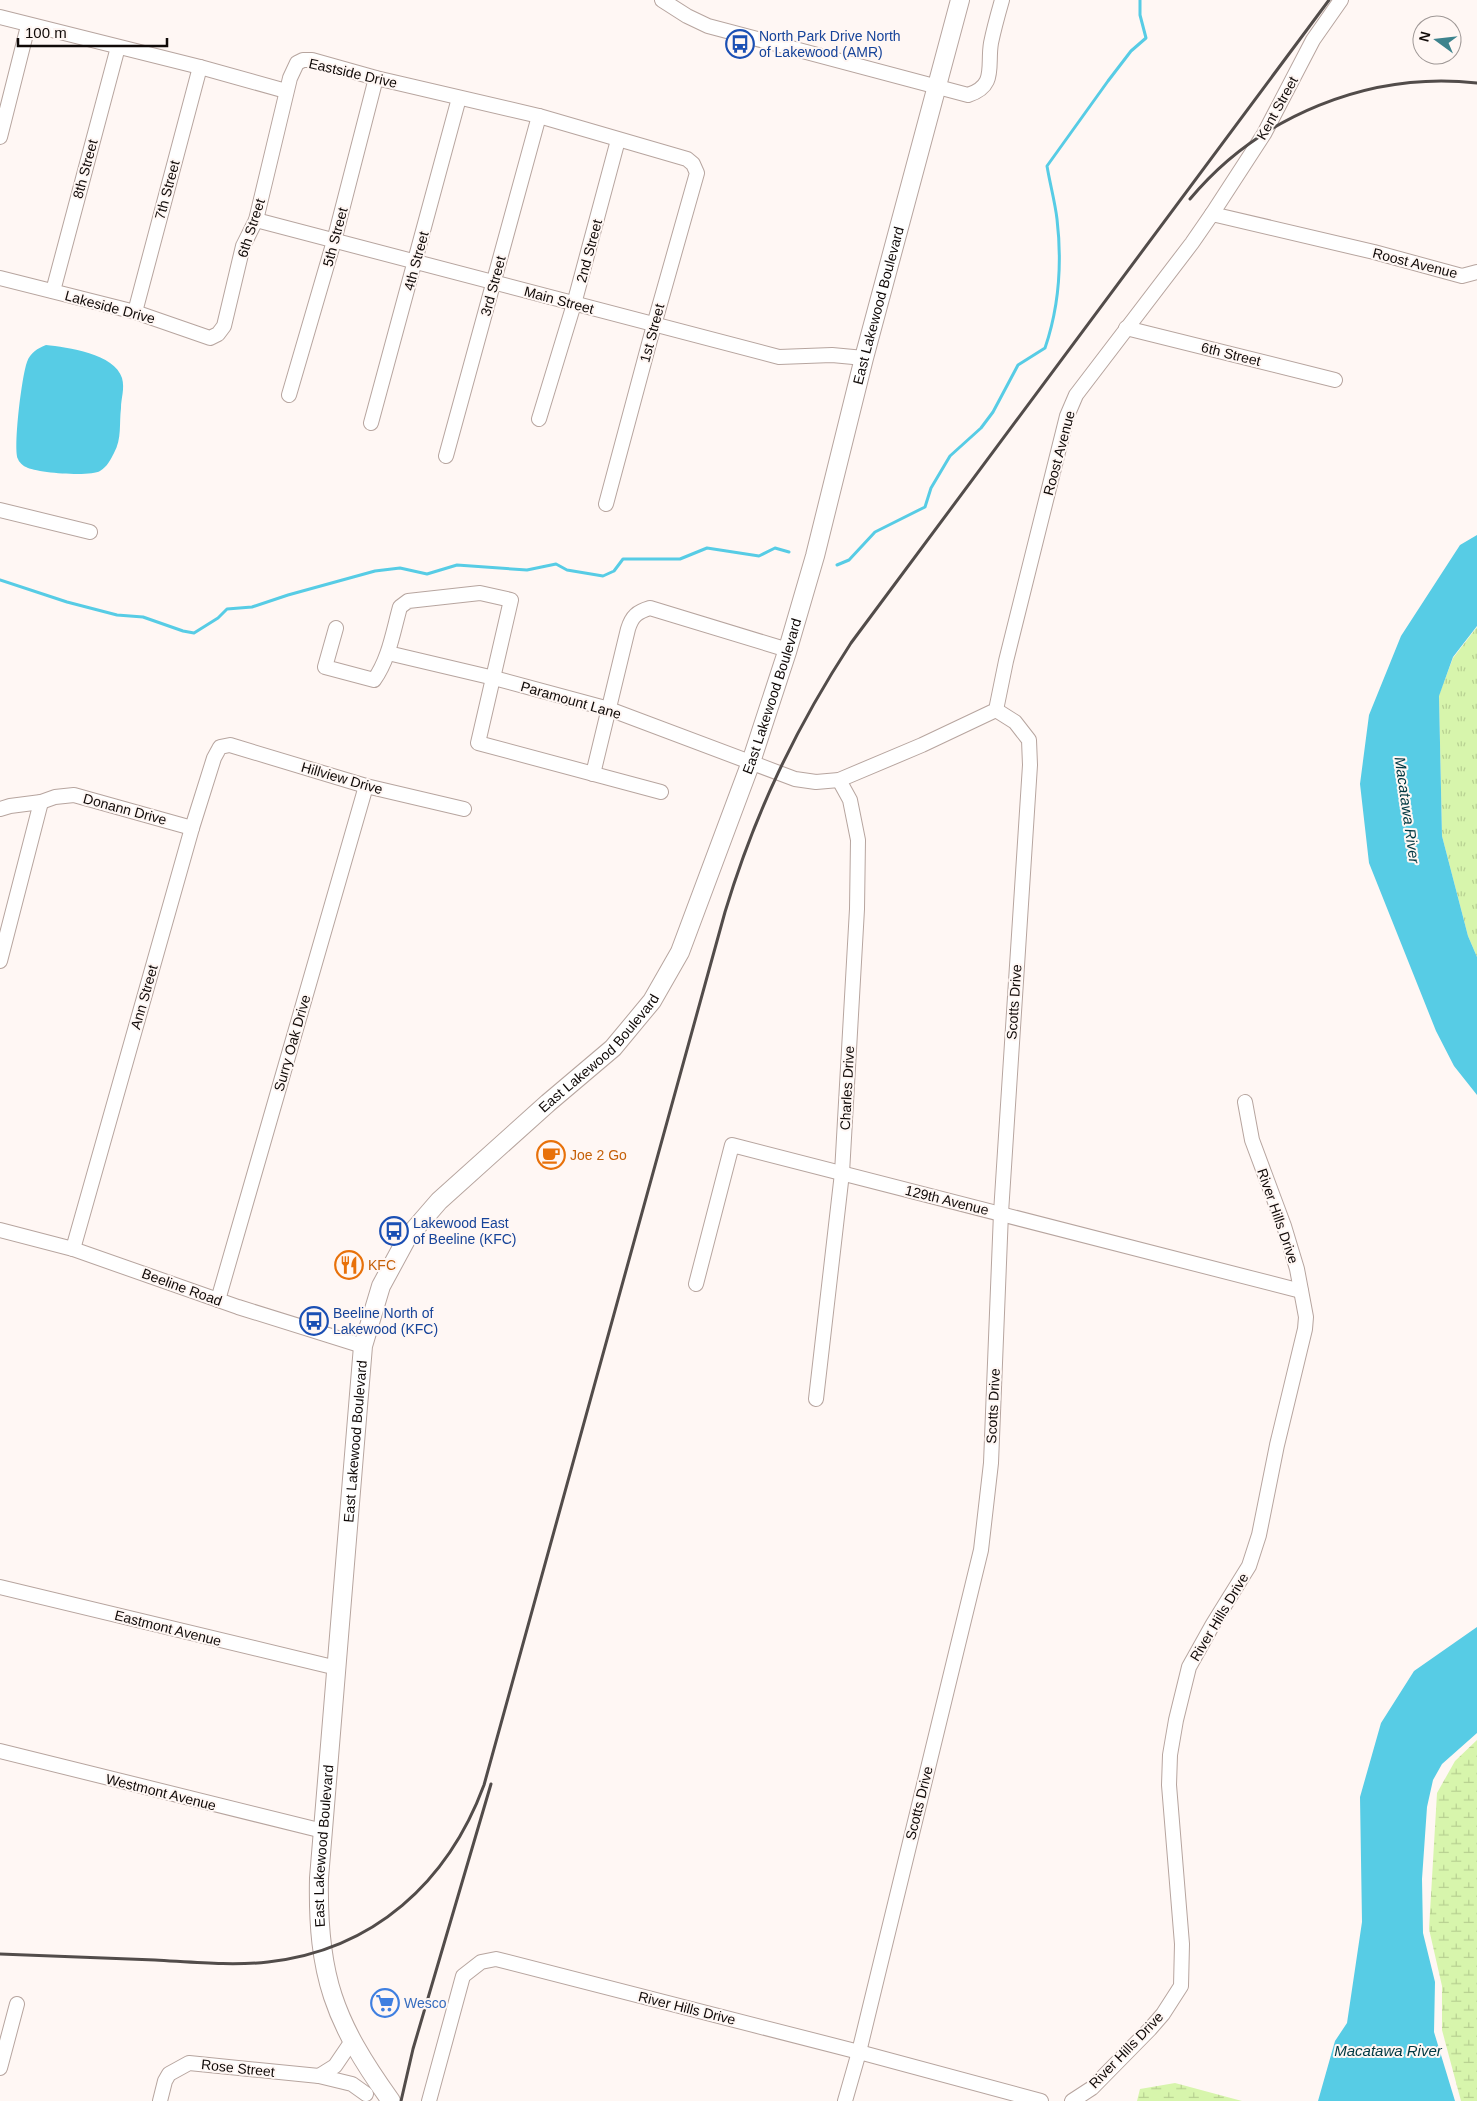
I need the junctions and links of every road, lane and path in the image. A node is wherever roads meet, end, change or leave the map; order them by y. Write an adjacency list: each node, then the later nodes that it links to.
1 (662, 0): 10 (street)
2 (960, 0): 10 (main road, East Lakewood Boulevard)
3 (1002, 0): 10 (street)
4 (1341, 0): 17 (street, Kent Street)
5 (0, 18): 6 (street)
6 (28, 26): 7 (street); 14 (street)
7 (118, 47): 8 (street); 24 (street, 8th Street)
8 (200, 67): 11 (street); 26 (street, 7th Street)
9 (376, 78): 11 (street, Eastside Drive); 12 (street, Eastside Drive); 19 (street, 5th Street)
10 (938, 86): 30 (main road, East Lakewood Boulevard)
11 (286, 91): 18 (street, 6th Street)
12 (459, 98): 13 (street, Eastside Drive); 20 (street, 4th Street)
13 (538, 116): 15 (street, Eastside Drive); 23 (street, 3rd Street)
14 (0, 137)
15 (618, 140): 16 (street, Eastside Drive); 25 (street, 2nd Street)
16 (693, 164): 27 (street, 1st Street)
17 (1212, 214): 21 (street, Roost Avenue); 28 (street, Roost Avenue)
18 (256, 220): 19 (street, Main Street); 29 (street, 6th Street)
19 (334, 241): 20 (street, Main Street); 32 (street, 5th Street)
20 (416, 261): 23 (street, Main Street); 34 (street, 4th Street)
21 (1477, 272)
22 (0, 278): 24 (street, Lakeside Drive)
23 (494, 282): 25 (street, Main Street); 35 (street, 3rd Street)
24 (53, 292): 26 (street, Lakeside Drive)
25 (574, 304): 27 (street, Main Street); 33 (street, 2nd Street)
26 (135, 312): 29 (street, Lakeside Drive)
27 (654, 325): 30 (street, Main Street); 36 (street, 1st Street)
28 (1126, 328): 31 (street, 6th Street); 44 (street, Roost Avenue)
29 (218, 334)
30 (864, 358): 40 (main road, East Lakewood Boulevard)
31 (1335, 380)
32 (289, 395)
33 (539, 419)
34 (371, 423)
35 (446, 456)
36 (606, 504)
37 (0, 510): 38 (street)
38 (90, 532)
39 (336, 628): 41 (street)
40 (788, 650): 43 (street); 46 (main road, East Lakewood Boulevard)
41 (388, 653): 42 (street, Paramount Lane); 42 (street)
42 (494, 678): 43 (street, Paramount Lane); 47 (street)
43 (609, 709): 46 (street, Paramount Lane); 47 (street)
44 (996, 710): 48 (street); 58 (street, Scotts Drive)
45 (220, 747): 49 (street, Hillview Drive); 54 (street, Ann Street)
46 (751, 762): 48 (street); 64 (main road, East Lakewood Boulevard)
47 (593, 774): 50 (street)
48 (838, 780): 57 (street, Charles Drive)
49 (366, 786): 53 (street, Hillview Drive); 63 (street, Surry Oak Drive)
50 (661, 792)
51 (41, 802): 52 (street, Donann Drive); 54 (street, Donann Drive); 55 (street)
52 (0, 809)
53 (464, 809)
54 (192, 828): 60 (street, Ann Street)
55 (0, 961)
56 (1245, 1102): 62 (street, River Hills Drive)
57 (842, 1173): 58 (street, 129th Avenue); 61 (street, 129th Avenue); 65 (street, Charles Drive)
58 (1001, 1213): 62 (street, 129th Avenue); 72 (street, Scotts Drive)
59 (0, 1230): 60 (street, Beeline Road)
60 (73, 1249): 63 (street, Beeline Road)
61 (696, 1284)
62 (1301, 1291): 82 (street, River Hills Drive)
63 (218, 1300): 64 (street, Beeline Road)
64 (363, 1346): 67 (main road, East Lakewood Boulevard)
65 (816, 1399)
66 (0, 1587): 67 (street, Eastmont Avenue)
67 (337, 1668): 69 (main road, East Lakewood Boulevard)
68 (0, 1751): 69 (street, Westmont Avenue)
69 (323, 1831): 71 (main road, East Lakewood Boulevard)
70 (17, 2004): 73 (street)
71 (352, 2041): 74 (main road, East Lakewood Boulevard); 75 (street)
72 (859, 2052): 79 (street, River Hills Drive); 80 (street, Scotts Drive); 81 (street, River Hills Drive)
73 (0, 2068)
74 (369, 2070): 76 (street); 77 (main road, East Lakewood Boulevard)
75 (318, 2076): 76 (street, Rose Street); 78 (street, Rose Street)
76 (366, 2097)
77 (389, 2100)
78 (160, 2101)
79 (429, 2101)
80 (845, 2101)
81 (1040, 2101)
82 (1072, 2101)

